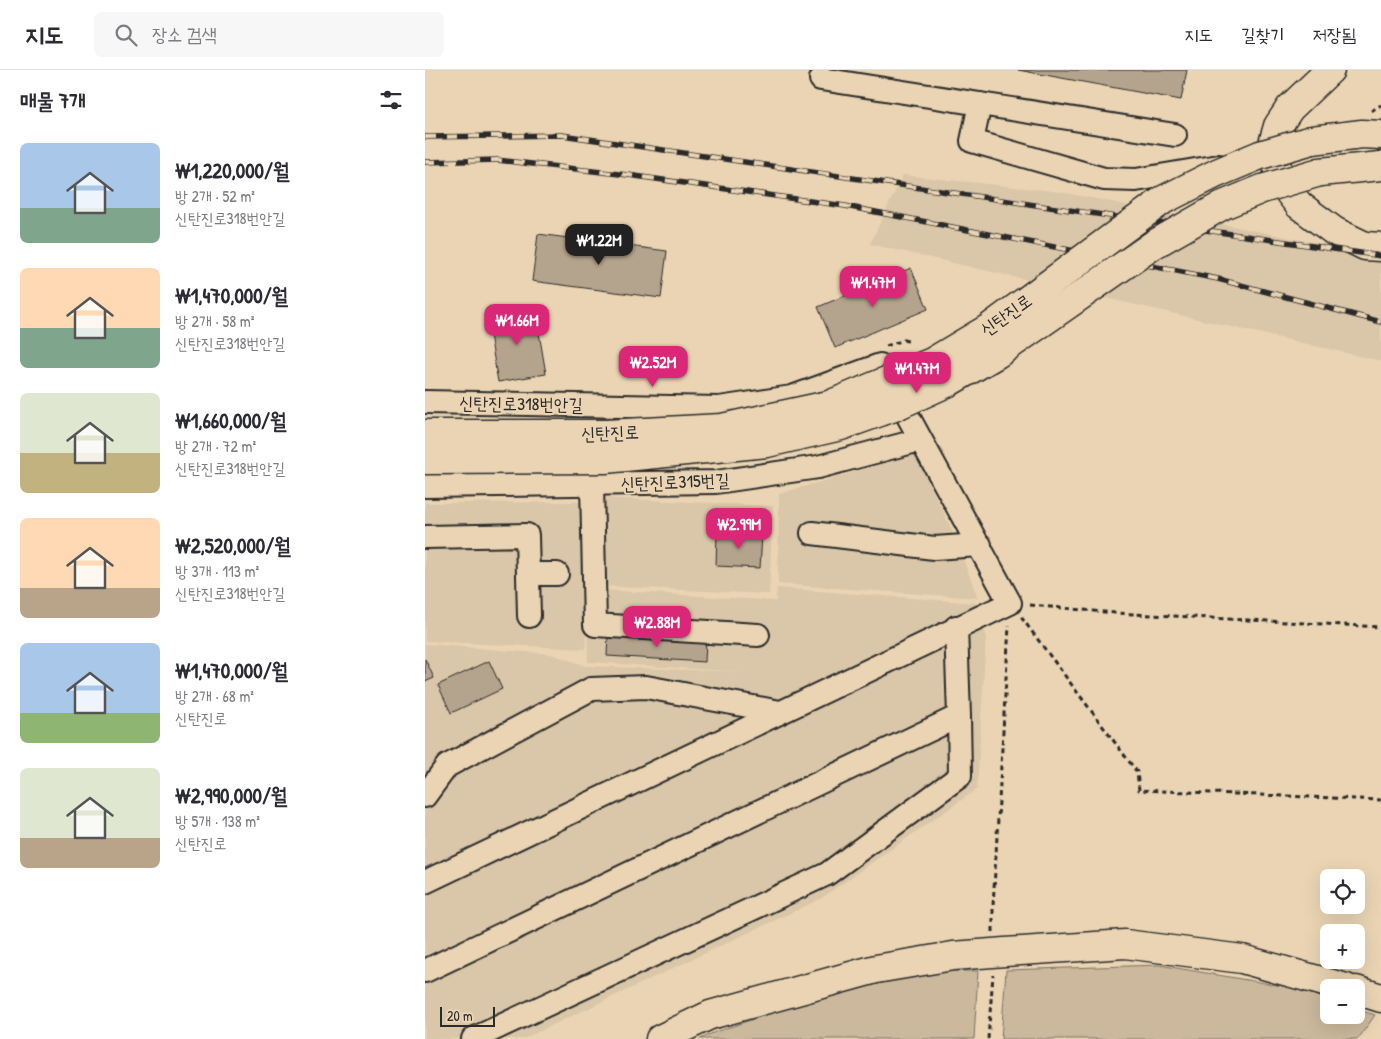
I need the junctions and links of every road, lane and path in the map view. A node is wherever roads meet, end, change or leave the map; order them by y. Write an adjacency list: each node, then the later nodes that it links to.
1 (1330, 70): 6 (main road)
2 (821, 79): 3 (street)
3 (980, 104): 5 (street); 6 (street)
4 (1375, 131): 10 (main road, 신탄진로, bridge)
5 (1175, 135)
6 (1273, 147): 8 (main road)
7 (1381, 166): 12 (main road, 신탄진로, bridge)
8 (1381, 247)
9 (425, 402): 11 (street, 신탄진로318번안길)
10 (425, 434)
11 (920, 440): 13 (street, 신탄진로315번길); 17 (street)
12 (425, 460)
13 (593, 484): 14 (street, 신탄진로315번길); 24 (street)
14 (425, 486)
15 (812, 533): 17 (street)
16 (425, 537): 18 (street)
17 (980, 545): 20 (street)
18 (528, 574): 19 (street); 21 (street)
19 (557, 574)
20 (1010, 603): 22 (street); 23 (path); 28 (path); 30 (path)
21 (529, 616)
22 (956, 627): 25 (street); 26 (street)
23 (1381, 627)
24 (759, 634)
25 (780, 712): 27 (street); 29 (street)
26 (959, 716): 31 (street); 36 (street)
27 (425, 796)
28 (1381, 800)
29 (425, 882)
30 (993, 939)
31 (425, 971)
32 (994, 971): 38 (path)
33 (1320, 981): 37 (main road)
34 (1365, 993): 35 (main road)
35 (1381, 998)
36 (473, 1039)
37 (660, 1039)
38 (988, 1039)

